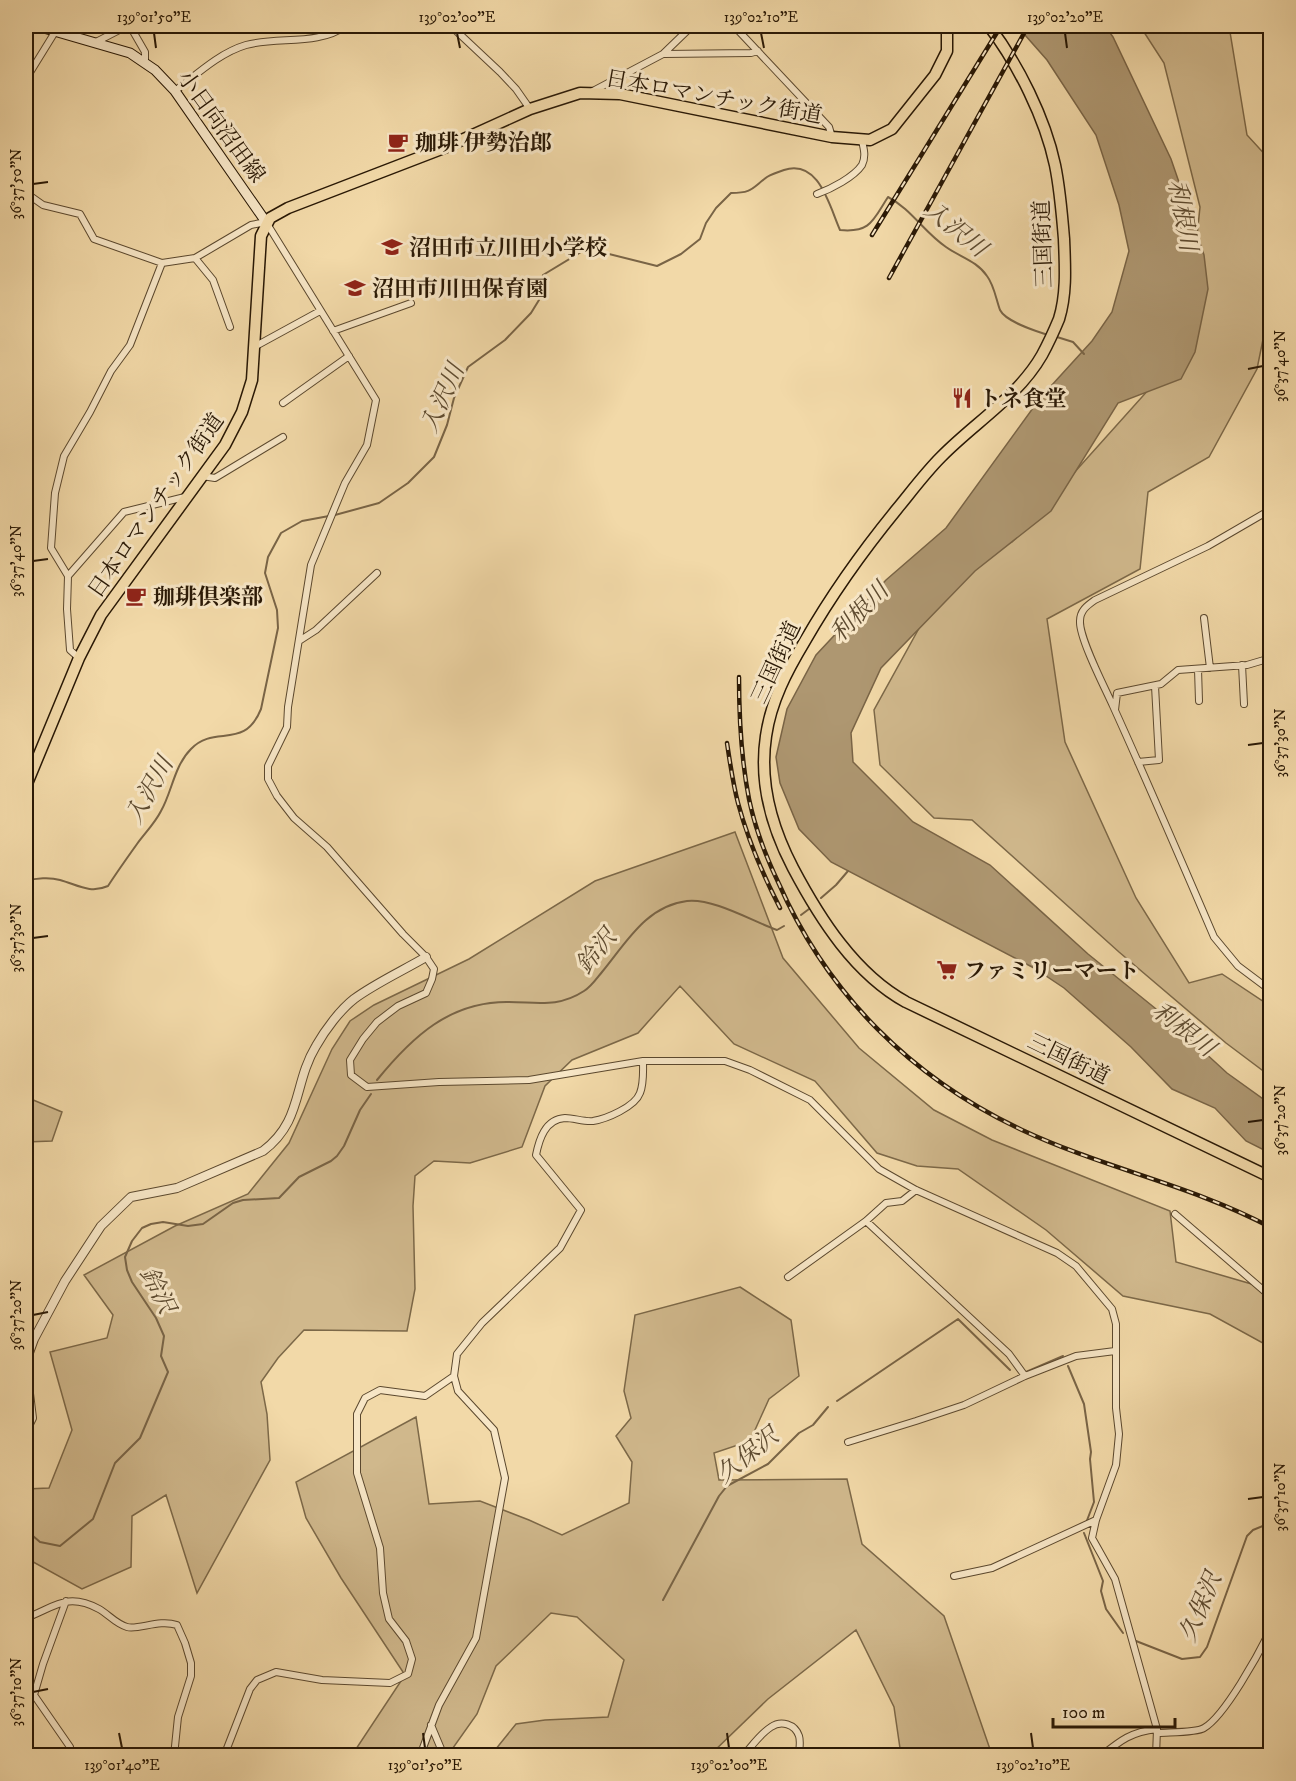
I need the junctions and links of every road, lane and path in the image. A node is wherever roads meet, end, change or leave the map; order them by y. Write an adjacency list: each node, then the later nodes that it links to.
1 (37, 26): 9 (main road, 小日向沼田線)
2 (129, 26): 10 (street); 13 (street)
3 (346, 26): 15 (street)
4 (451, 26): 17 (street)
5 (692, 26): 12 (street)
6 (734, 26): 11 (street)
7 (947, 26): 19 (highway, 日本ロマンチック街道)
8 (989, 26): 54 (highway, 三国街道)
9 (55, 32): 10 (main road, 小日向沼田線); 14 (street)
10 (96, 42): 13 (main road, 小日向沼田線)
11 (758, 51): 12 (street); 18 (street)
12 (663, 54): 16 (street)
13 (145, 62): 15 (main road, 小日向沼田線)
14 (26, 79)
15 (175, 91): 22 (main road, 小日向沼田線)
16 (590, 93): 17 (highway, 日本ロマンチック街道); 18 (highway, 日本ロマンチック街道)
17 (530, 109): 22 (highway, 日本ロマンチック街道)
18 (832, 137): 19 (highway, 日本ロマンチック街道)
19 (862, 141): 21 (street)
20 (26, 193): 24 (street)
21 (818, 194)
22 (266, 222): 23 (street); 26 (street); 29 (highway, 日本ロマンチック街道)
23 (195, 258): 24 (street); 27 (street)
24 (162, 263): 37 (street)
25 (411, 303): 28 (street)
26 (320, 311): 28 (street); 29 (street)
27 (230, 327)
28 (333, 332): 30 (street)
29 (254, 347): 33 (highway, 日本ロマンチック街道)
30 (349, 356): 31 (street); 39 (street)
31 (283, 403)
32 (283, 437): 33 (street)
33 (202, 476): 34 (highway, 日本ロマンチック街道)
34 (185, 497): 37 (street); 40 (highway, 日本ロマンチック街道)
35 (1270, 510): 48 (street)
36 (377, 573): 39 (street)
37 (68, 576): 40 (street)
38 (1204, 618): 43 (street)
39 (299, 641): 51 (street)
40 (79, 658): 50 (highway, 日本ロマンチック街道)
41 (1270, 660): 42 (street)
42 (1242, 666): 43 (street); 47 (street)
43 (1210, 668): 44 (street)
44 (1198, 669): 45 (street); 46 (street)
45 (1155, 686): 48 (street); 49 (street)
46 (1199, 701)
47 (1244, 704)
48 (1115, 711): 49 (street)
49 (1138, 762): 52 (street)
50 (26, 786)
51 (426, 957): 53 (street); 61 (street)
52 (1270, 990)
53 (643, 1061): 55 (street); 63 (street)
54 (1270, 1178)
55 (916, 1190): 57 (street); 60 (street)
56 (1175, 1214): 59 (street)
57 (866, 1221): 58 (street); 64 (street)
58 (788, 1277)
59 (1270, 1296)
60 (1115, 1351): 64 (street); 67 (street)
61 (26, 1361)
62 (26, 1369): 65 (street)
63 (454, 1376): 72 (street); 76 (street)
64 (1025, 1376): 66 (street)
65 (26, 1430)
66 (848, 1442)
67 (1096, 1520): 68 (street); 73 (street)
68 (954, 1576)
69 (66, 1601): 70 (street); 74 (street); 75 (street)
70 (26, 1618)
71 (1270, 1631): 73 (street)
72 (432, 1725): 77 (street); 78 (street)
73 (1157, 1731): 81 (street); 82 (street)
74 (71, 1755)
75 (174, 1755)
76 (224, 1755)
77 (420, 1755)
78 (444, 1755)
79 (744, 1755): 80 (street)
80 (799, 1755)
81 (1101, 1755)
82 (1156, 1755)

